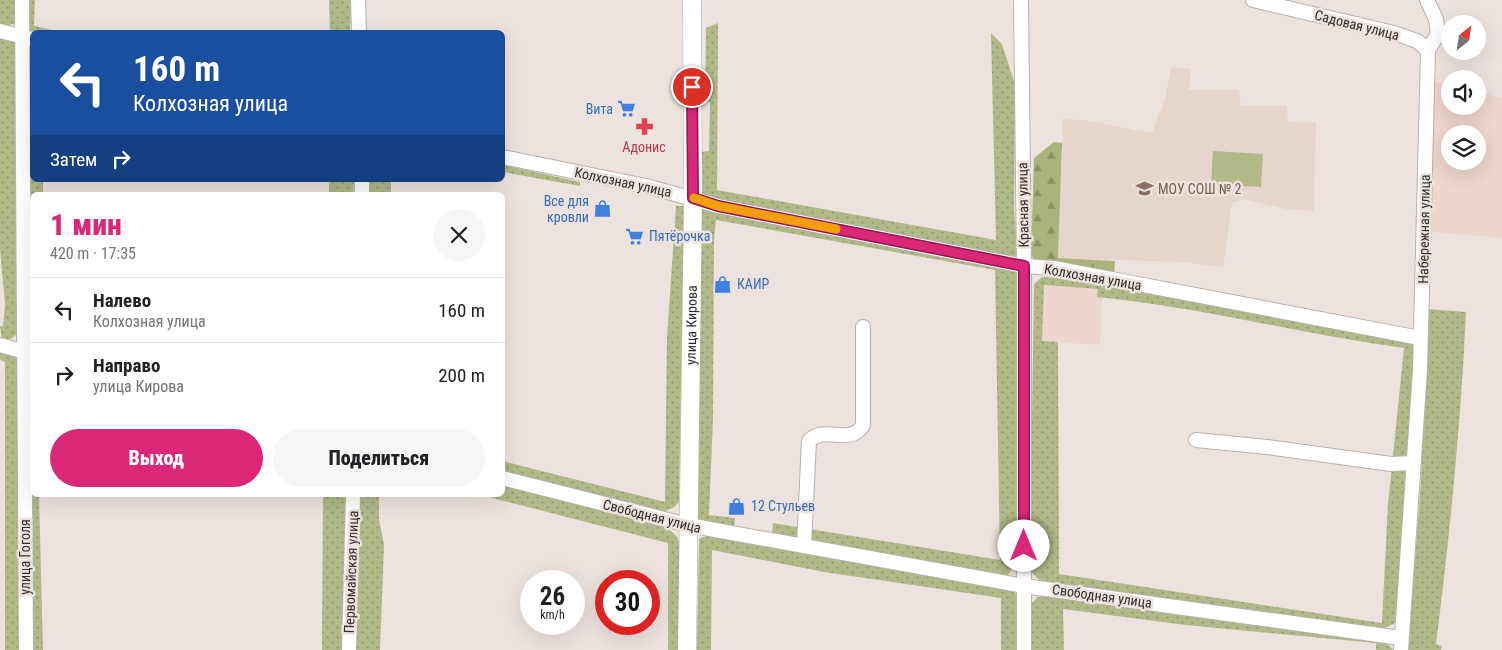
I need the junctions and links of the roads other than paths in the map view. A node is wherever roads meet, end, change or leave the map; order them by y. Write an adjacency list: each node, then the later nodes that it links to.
1 (22, 0): 9 (street, улица Гоголя)
2 (358, 0): 7 (street)
3 (692, 0): 12 (main road, улица Кирова)
4 (1021, 0): 14 (street, Красная улица)
5 (1253, 0): 10 (street, Садовая улица)
6 (1427, 0): 10 (street, Набережная улица)
7 (360, 30)
8 (0, 31): 9 (street)
9 (27, 38): 13 (street, улица Гоголя)
10 (1428, 50): 16 (street, Набережная улица)
11 (505, 158): 12 (street, Колхозная улица)
12 (693, 198): 14 (street, Колхозная улица); 23 (main road, улица Кирова)
13 (28, 255): 18 (street, улица Гоголя)
14 (1024, 266): 16 (street, Колхозная улица); 25 (street, Красная улица)
15 (863, 327): 24 (street)
16 (1420, 338): 20 (street, Набережная улица)
17 (0, 345): 18 (street)
18 (27, 353): 27 (street, улица Гоголя)
19 (1196, 440): 20 (street)
20 (1414, 463): 26 (street, Набережная улица)
21 (505, 479): 23 (street, Свободная улица)
22 (353, 497): 28 (street, Первомайская улица)
23 (688, 526): 24 (street, Свободная улица); 29 (main road, улица Кирова)
24 (804, 546): 25 (street, Свободная улица)
25 (1024, 586): 26 (street, Свободная улица); 30 (street, Красная улица)
26 (1401, 644)
27 (26, 650)
28 (349, 650)
29 (687, 650)
30 (1024, 650)

